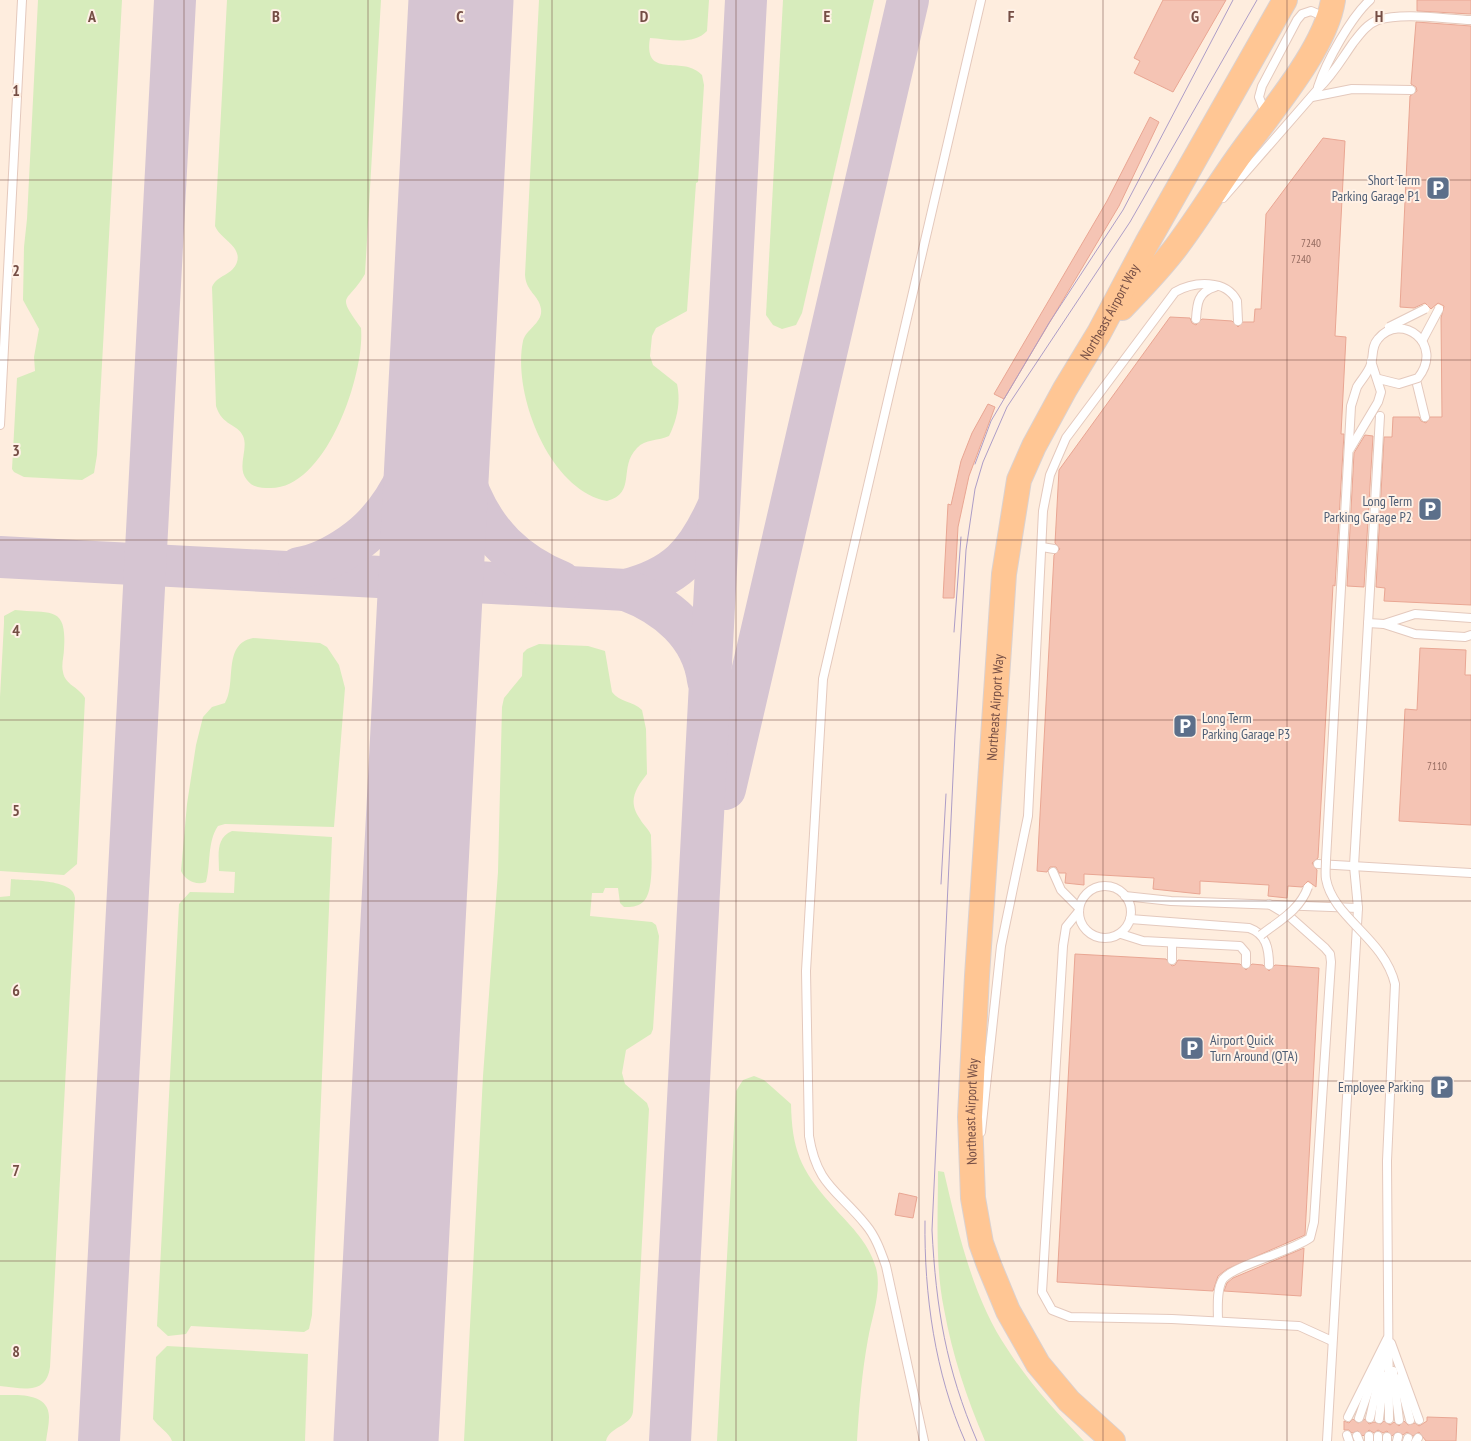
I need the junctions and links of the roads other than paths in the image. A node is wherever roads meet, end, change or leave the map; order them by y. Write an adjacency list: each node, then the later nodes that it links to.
1 (22, 0): 20 (lane)
2 (980, 0): 58 (lane)
3 (1286, 0): 14 (main road, Northeast Airport Way)
4 (1370, 0): 7 (lane)
5 (1334, 8): 10 (main road)
6 (1471, 20): 7 (lane)
7 (1318, 89): 9 (lane)
8 (1411, 90): 9 (lane)
9 (1312, 97): 10 (lane)
10 (1179, 244): 14 (main road)
11 (1425, 309): 17 (lane, bridge)
12 (1439, 309): 15 (lane, bridge)
13 (1196, 319): 22 (lane)
14 (1099, 333): 46 (main road, Northeast Airport Way)
15 (1422, 341): 16 (lane, bridge); 17 (lane, bridge)
16 (1379, 379): 21 (lane, bridge); 21 (lane, bridge)
17 (1416, 380): 19 (lane)
18 (1380, 416): 25 (lane)
19 (1425, 417)
20 (0, 425)
21 (1349, 450): 48 (lane, bridge)
22 (1042, 547): 23 (lane); 46 (lane)
23 (1054, 549)
24 (1471, 618): 26 (lane)
25 (1368, 624): 26 (lane); 29 (lane)
26 (1384, 624): 27 (lane)
27 (1471, 635)
28 (1318, 864): 29 (lane)
29 (1354, 866): 31 (lane); 35 (lane)
30 (1053, 872): 36 (lane)
31 (1471, 872)
32 (1308, 887): 39 (lane, bridge)
33 (1125, 896): 34 (lane); 36 (lane); 37 (lane)
34 (1269, 904): 35 (lane); 45 (lane)
35 (1358, 908): 49 (lane)
36 (1079, 909): 38 (lane); 47 (lane)
37 (1130, 919): 38 (lane); 39 (lane)
38 (1121, 934): 40 (lane)
39 (1261, 935): 43 (lane)
40 (1172, 943): 41 (lane); 42 (lane)
41 (1172, 960)
42 (1246, 964)
43 (1269, 965)
44 (1310, 1129): 45 (lane)
45 (1320, 1129): 47 (lane)
46 (973, 1198): 59 (main road, Northeast Airport Way)
47 (1218, 1321): 49 (lane)
48 (1388, 1337): 50 (lane); 51 (lane); 52 (lane); 53 (lane); 54 (lane); 55 (lane); 56 (lane); 57 (lane)
49 (1332, 1341): 60 (lane)
50 (1348, 1417)
51 (1359, 1418)
52 (1370, 1418)
53 (1379, 1419)
54 (1389, 1419)
55 (1399, 1420)
56 (1410, 1420)
57 (1419, 1420)
58 (924, 1441)
59 (1114, 1441)
60 (1328, 1441)

